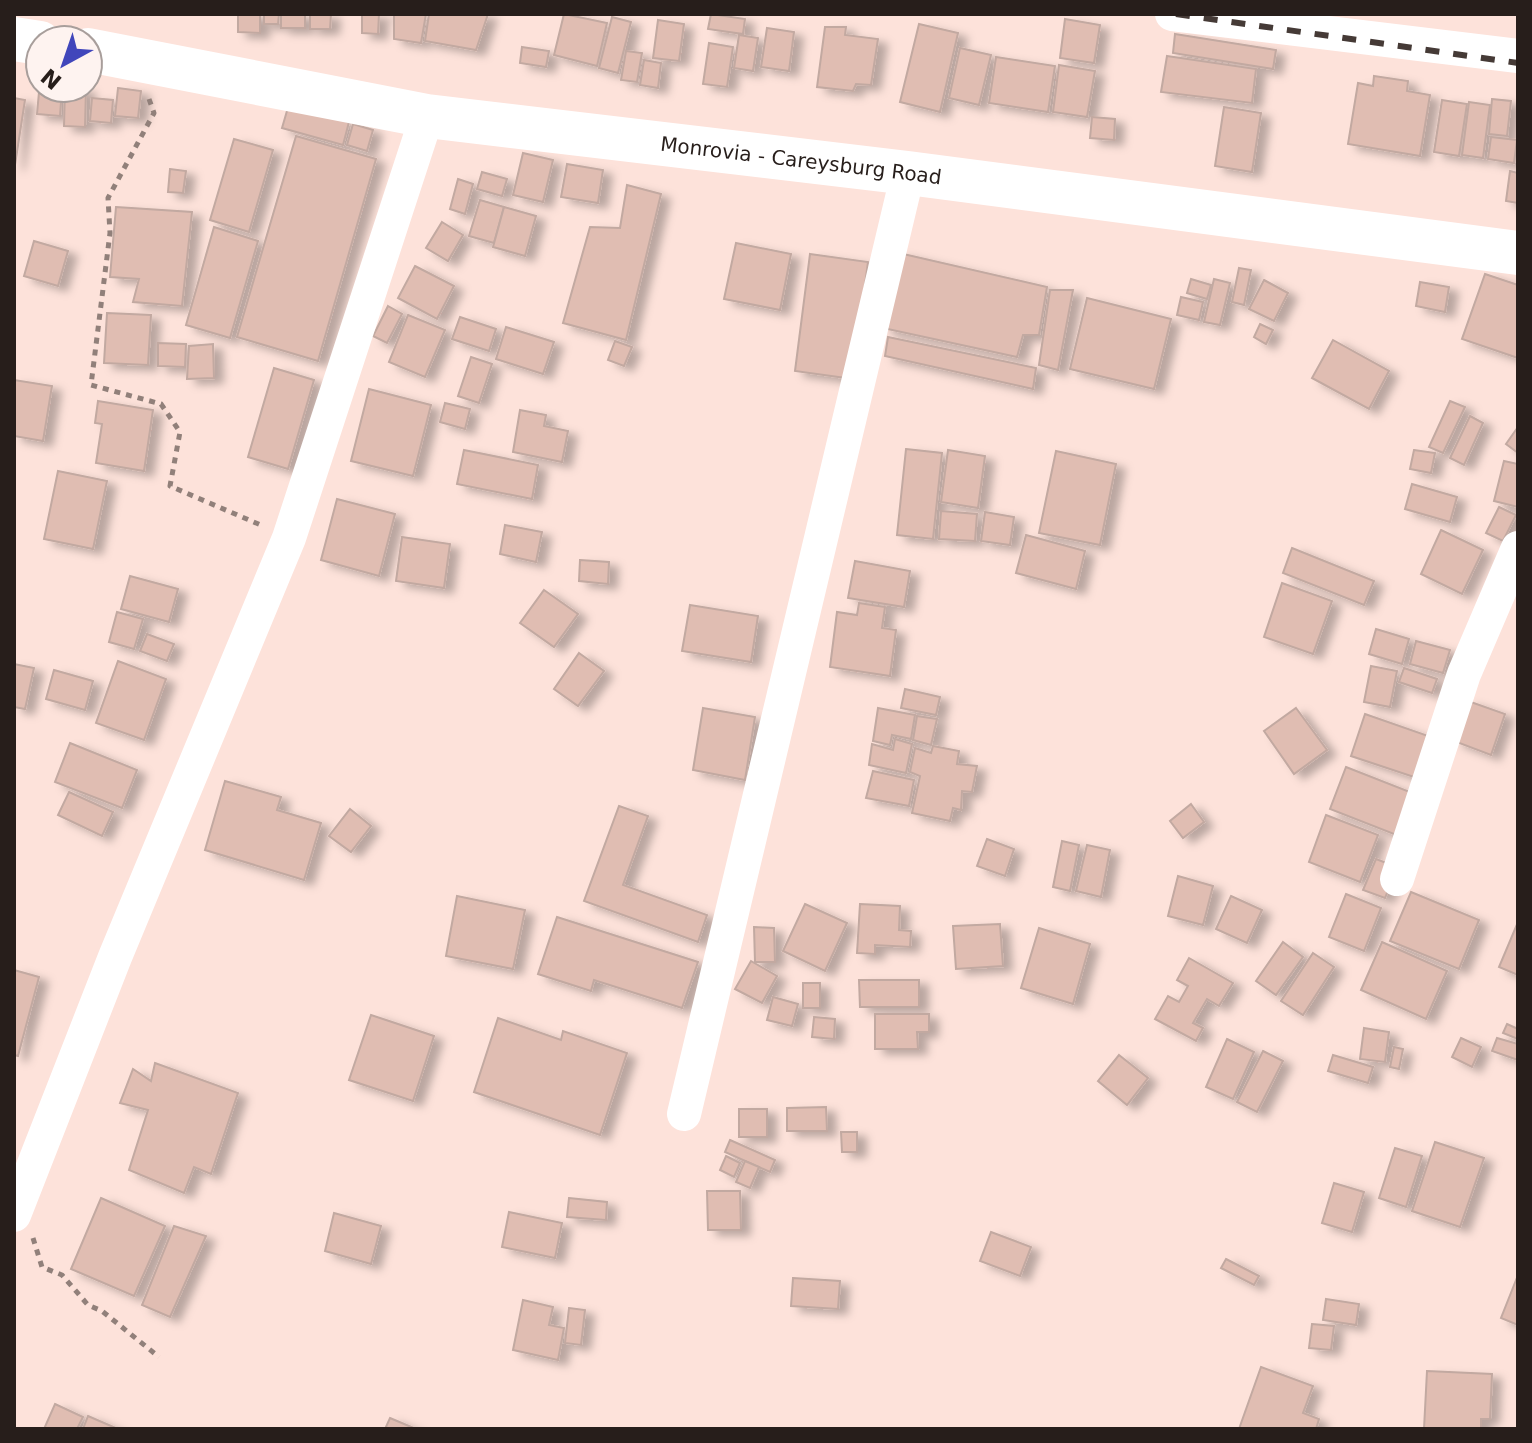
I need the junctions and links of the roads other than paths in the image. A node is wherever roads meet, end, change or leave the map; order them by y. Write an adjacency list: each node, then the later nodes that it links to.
1 (1172, 14): 3 (street)
2 (104, 52): 4 (main road, Monrovia - Careysburg Road)
3 (1518, 56)
4 (427, 116): 5 (main road, Monrovia - Careysburg Road); 10 (street)
5 (908, 173): 6 (main road, Monrovia - Careysburg Road); 9 (street)
6 (1518, 253)
7 (1518, 548): 8 (street)
8 (1397, 879)
9 (684, 1114)
10 (18, 1206)

